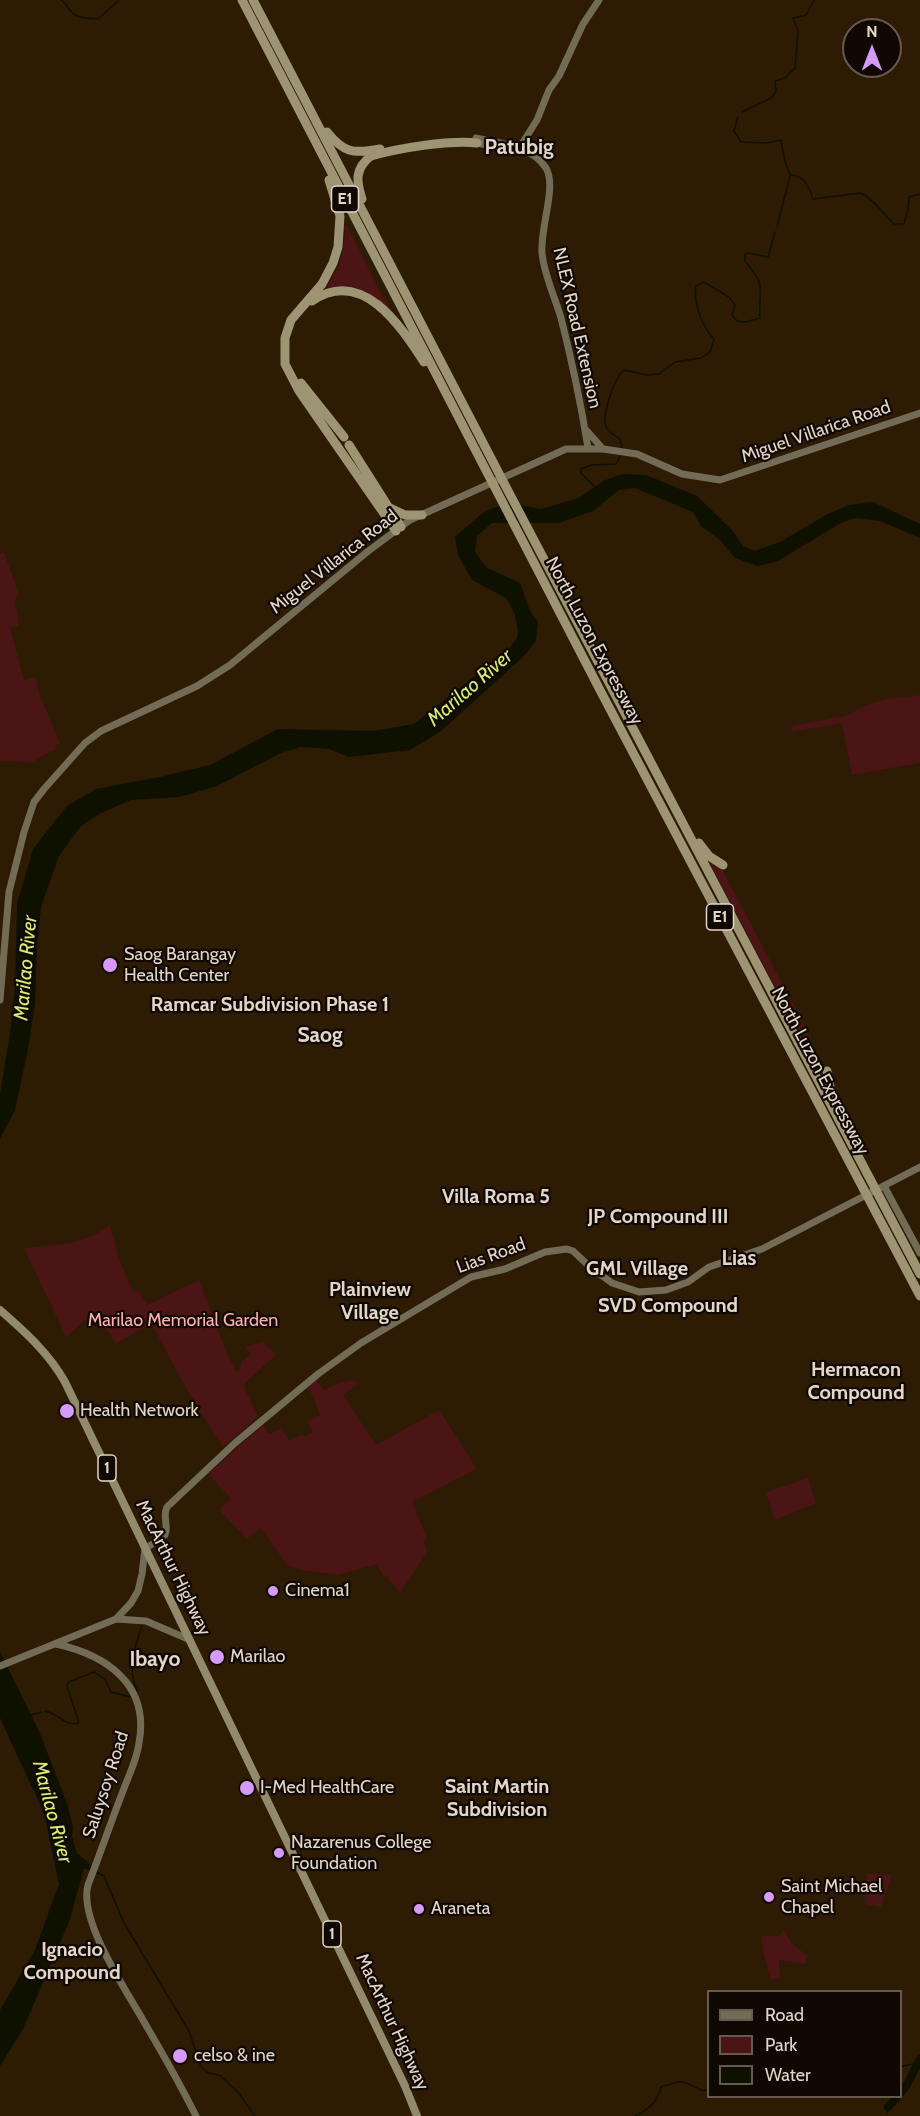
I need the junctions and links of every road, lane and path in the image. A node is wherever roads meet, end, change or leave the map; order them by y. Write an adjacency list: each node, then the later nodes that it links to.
1 (242, 0): 6 (highway, North Luzon Expressway / E1)
2 (253, 0): 4 (highway, North Luzon Expressway / E1)
3 (599, 0): 7 (main road)
4 (310, 111): 5 (highway); 8 (highway, North Luzon Expressway / E1)
5 (477, 140): 7 (main road, NLEX Road Extension); 8 (highway)
6 (318, 150): 9 (highway, North Luzon Expressway / E1); 18 (highway)
7 (518, 150): 11 (main road, NLEX Road Extension)
8 (370, 224): 15 (highway, North Luzon Expressway / E1)
9 (448, 399): 15 (highway, North Luzon Expressway / E1); 16 (highway)
10 (920, 413): 14 (main road, Miguel Villarica Road)
11 (584, 426): 12 (main road, NLEX Road Extension); 13 (main road); 14 (main road)
12 (588, 448): 13 (main road, Miguel Villarica Road); 14 (main road, Miguel Villarica Road)
13 (566, 449): 17 (main road, Miguel Villarica Road)
14 (603, 449)
15 (501, 489): 19 (highway, North Luzon Expressway / E1)
16 (387, 507): 17 (highway); 18 (highway)
17 (422, 515): 18 (main road, Miguel Villarica Road)
18 (398, 529): 22 (main road, Miguel Villarica Road)
19 (525, 535): 20 (highway, North Luzon Expressway / E1); 29 (highway, North Luzon Expressway / E1)
20 (690, 837): 21 (highway); 24 (highway, North Luzon Expressway / E1)
21 (723, 865)
22 (0, 1000)
23 (827, 1071): 24 (highway)
24 (844, 1129): 28 (highway, North Luzon Expressway / E1)
25 (920, 1167): 26 (main road, Lias Road)
26 (883, 1187): 27 (main road); 31 (main road, Lias Road)
27 (920, 1253)
28 (920, 1274)
29 (920, 1296)
30 (0, 1310): 31 (highway, MacArthur Highway / 1)
31 (145, 1548): 32 (main road); 33 (highway, MacArthur Highway / 1)
32 (116, 1619): 33 (main road); 34 (main road)
33 (188, 1639): 37 (highway, MacArthur Highway / 1)
34 (56, 1644): 35 (main road); 36 (main road, Saluysoy Road)
35 (0, 1666)
36 (195, 2116)
37 (417, 2116)

